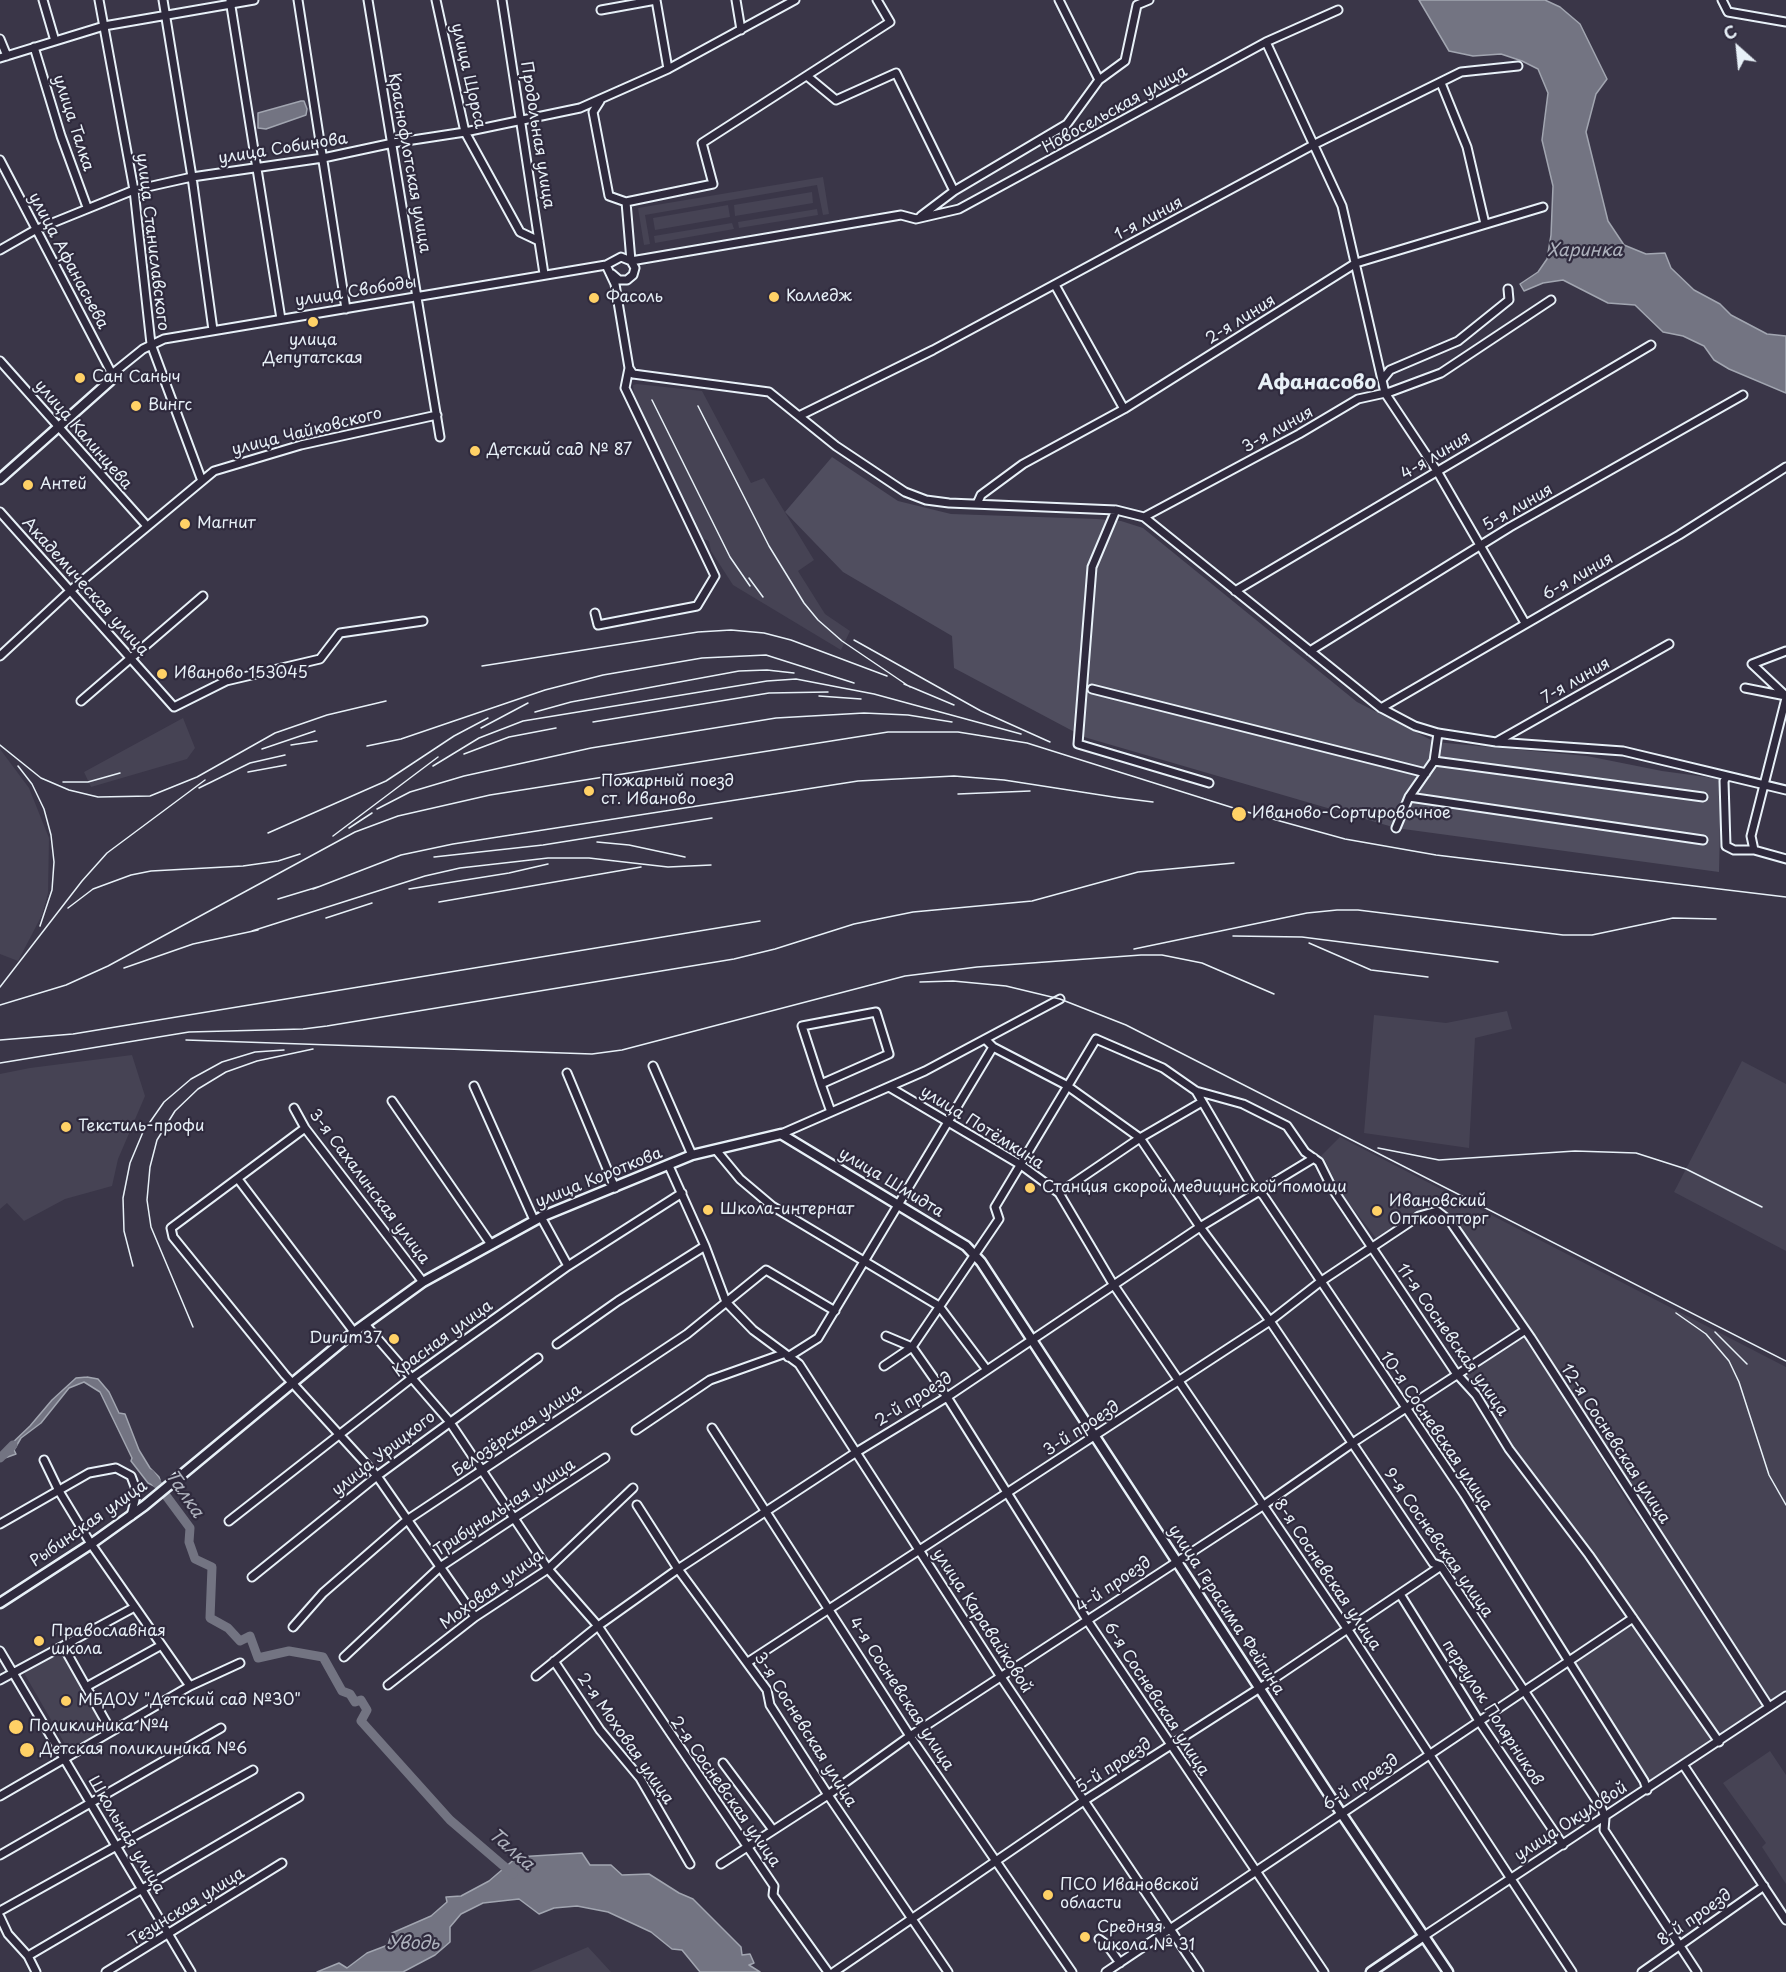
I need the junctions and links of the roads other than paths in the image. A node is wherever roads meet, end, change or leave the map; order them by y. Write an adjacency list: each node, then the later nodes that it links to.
1 (43, 0): 24 (street)
2 (99, 0): 21 (street, улица Станиславского)
3 (163, 0): 19 (street)
4 (254, 0): 16 (street)
5 (298, 0): 38 (street)
6 (368, 0): 36 (street, Краснофлотская улица)
7 (436, 0): 35 (street, улица Щорса)
8 (502, 0): 34 (street, Продольная улица)
9 (656, 0): 17 (street); 29 (street)
10 (736, 0): 22 (street)
11 (795, 0): 22 (street, улица Собинова)
12 (877, 0): 30 (street)
13 (1059, 0): 31 (street)
14 (1149, 0): 31 (street)
15 (1722, 0): 20 (street)
16 (230, 2): 19 (street); 40 (street)
17 (601, 10)
18 (1338, 10): 25 (street, Новосельская улица)
19 (165, 15): 21 (street); 41 (street)
20 (1786, 22)
21 (104, 27): 24 (street); 42 (street, улица Станиславского)
22 (741, 30): 29 (street, улица Собинова)
23 (0, 39): 27 (street)
24 (55, 41): 26 (street)
25 (1266, 42): 37 (street); 47 (street, Новосельская улица)
26 (34, 47): 27 (street); 45 (street, улица Талка)
27 (3, 57)
28 (1518, 66): 32 (street, 1-я линия)
29 (668, 69): 33 (street, улица Собинова)
30 (807, 76): 43 (street); 44 (street)
31 (1100, 80): 43 (street)
32 (1441, 83): 37 (street, 1-я линия); 48 (street)
33 (600, 101): 34 (street, улица Собинова); 44 (street)
34 (521, 122): 35 (street, улица Собинова); 50 (street, Продольная улица)
35 (465, 132): 36 (street, улица Собинова); 50 (street, улица Щорса)
36 (393, 143): 38 (street, улица Собинова); 60 (street, Краснофлотская улица)
37 (1313, 145): 54 (street); 58 (street, 1-я линия)
38 (323, 158): 40 (street, улица Собинова); 62 (street)
39 (0, 160): 49 (street, улица Афанасьева)
40 (257, 169): 41 (street, улица Собинова); 63 (street)
41 (192, 177): 42 (street, улица Собинова); 64 (street)
42 (134, 190): 45 (street, улица Собинова); 65 (street, улица Станиславского)
43 (954, 191): 47 (street)
44 (626, 202): 53 (street)
45 (87, 207): 49 (street, улица Собинова)
46 (1543, 207): 48 (street, 2-я линия)
47 (916, 219): 53 (street, Новосельская улица)
48 (1485, 224): 54 (street, 2-я линия)
49 (35, 230): 51 (street, улица Собинова); 69 (street, улица Афанасьева)
50 (539, 241): 56 (street, Продольная улица)
51 (0, 250)
52 (614, 261): 53 (street); 55 (street, улица Свободы); 57 (street)
53 (631, 261): 57 (street)
54 (1356, 263): 70 (street); 73 (street, 2-я линия)
55 (606, 265): 56 (street, улица Свободы); 57 (street)
56 (544, 274): 60 (street, улица Свободы)
57 (613, 275): 68 (street)
58 (1055, 285): 73 (street); 75 (street, 1-я линия)
59 (1508, 289): 70 (street)
60 (418, 298): 62 (street, улица Свободы); 74 (street, Краснофлотская улица)
61 (1551, 300): 71 (street, 3-я линия)
62 (346, 309): 63 (street, улица Свободы)
63 (281, 319): 64 (street, улица Свободы)
64 (213, 330): 65 (street, улица Свободы)
65 (151, 344): 69 (street, улица Свободы); 82 (street, улица Станиславского)
66 (1651, 345): 79 (street, 4-я линия)
67 (0, 361): 76 (street, улица Калинцева)
68 (629, 368): 75 (street); 92 (street)
69 (112, 374): 76 (main road, улица Свободы)
70 (1382, 380): 71 (street)
71 (1385, 393): 79 (street); 86 (street, 3-я линия)
72 (1743, 394): 88 (street, 5-я линия)
73 (1124, 409): 83 (street, 2-я линия)
74 (437, 415): 77 (street, Краснофлотская улица); 82 (street, улица Чайковского)
75 (799, 416): 83 (street)
76 (57, 425): 80 (main road, улица Свободы); 81 (main road, улица Свободы); 87 (street, улица Калинцева)
77 (440, 437)
78 (1786, 467): 94 (street, 6-я линия)
79 (1437, 471): 88 (street); 90 (street, 4-я линия)
80 (0, 473)
81 (0, 479)
82 (202, 482): 87 (street, улица Чайковского)
83 (977, 504): 84 (street)
84 (1116, 510): 86 (street); 112 (street)
85 (0, 512): 89 (street, Академическая улица)
86 (1144, 518): 90 (street)
87 (147, 525): 89 (street, улица Чайковского)
88 (1478, 547): 94 (street); 96 (street, 5-я линия)
89 (71, 590): 98 (street, улица Чайковского); 99 (street, Академическая улица)
90 (1235, 591): 96 (street)
91 (203, 596): 99 (street)
92 (596, 613)
93 (423, 621): 99 (street, Академическая улица)
94 (1525, 623): 104 (street, 6-я линия)
95 (1669, 644): 108 (street, 7-я линия)
96 (1310, 651): 104 (street)
97 (1786, 651): 102 (street)
98 (0, 656)
99 (130, 657): 103 (street)
100 (1745, 688): 102 (street)
101 (1092, 689): 110 (street)
102 (1786, 697): 106 (street)
103 (81, 701)
104 (1381, 708): 105 (street)
105 (1437, 733): 108 (street); 109 (street)
106 (1778, 733): 107 (street); 113 (street)
107 (1786, 735)
108 (1496, 742): 111 (street)
109 (1434, 761): 110 (street); 116 (street)
110 (1426, 773): 115 (street)
111 (1727, 776): 113 (street); 119 (street)
112 (1209, 783)
113 (1765, 785): 114 (street); 119 (street)
114 (1786, 790)
115 (1409, 797): 117 (street); 118 (street)
116 (1703, 797)
117 (1396, 828)
118 (1703, 840)
119 (1754, 850): 120 (street)
120 (1786, 859)
121 (1060, 999): 122 (street, улица Короткова)
122 (986, 1040): 123 (street, 9-я Сосневская улица); 129 (street, улица Короткова)
123 (993, 1047): 127 (street, 9-я Сосневская улица); 135 (street)
124 (653, 1066): 140 (street)
125 (567, 1073): 145 (street)
126 (821, 1084): 126 (street); 134 (street)
127 (1066, 1084): 130 (street, 11-я Сосневская улица); 138 (street, 9-я Сосневская улица); 142 (street)
128 (474, 1086): 151 (street)
129 (889, 1087): 134 (street, улица Короткова); 135 (street, улица Потёмкина)
130 (1196, 1091): 132 (street, 10-я Сосневская улица); 141 (street, 11-я Сосневская улица)
131 (392, 1101): 153 (street)
132 (1202, 1102): 138 (street); 146 (street, 10-я Сосневская улица)
133 (294, 1108): 136 (street, 3-я Сахалинская улица)
134 (831, 1112): 137 (street, улица Короткова)
135 (948, 1122): 142 (street, улица Потёмкина); 149 (street)
136 (305, 1128): 144 (street); 160 (street, 3-я Сахалинская улица)
137 (781, 1134): 139 (main road, улица Короткова); 149 (main road, улица Шмидта)
138 (1140, 1138): 148 (street); 152 (street, 9-я Сосневская улица)
139 (716, 1150): 140 (main road, улица Короткова); 157 (street)
140 (692, 1155): 143 (main road, улица Короткова)
141 (1314, 1158): 146 (street, 2-й проезд); 155 (street, 11-я Сосневская улица)
142 (1021, 1165): 148 (street, улица Потёмкина); 156 (street)
143 (669, 1166): 145 (main road, улица Короткова); 147 (street)
144 (238, 1179): 169 (street); 181 (street)
145 (615, 1188): 151 (main road, улица Короткова)
146 (1259, 1191): 152 (street, 2-й проезд); 161 (street, 10-я Сосневская улица)
147 (682, 1193): 154 (street); 159 (street, Красная улица)
148 (1059, 1193): 162 (street, 8-я Сосневская улица)
149 (897, 1203): 156 (main road, улица Шмидта); 157 (street)
150 (1426, 1213): 155 (street, 3-й проезд); 168 (street, 12-я Сосневская улица)
151 (537, 1218): 153 (main road, улица Короткова); 159 (street)
152 (1200, 1227): 162 (street, 2-й проезд); 166 (street, 9-я Сосневская улица)
153 (490, 1243): 160 (main road, улица Короткова)
154 (705, 1246): 163 (street); 172 (street)
155 (1371, 1248): 161 (street, 3-й проезд); 178 (street, 11-я Сосневская улица)
156 (973, 1254): 158 (main road, улица Шмидта); 164 (street)
157 (864, 1261): 164 (street); 165 (street)
158 (981, 1262): 171 (main road, улица Герасима Фейгина)
159 (568, 1266): 179 (street, Красная улица)
160 (423, 1282): 167 (main road, улица Короткова)
161 (1320, 1282): 166 (street, 3-й проезд); 183 (street, 10-я Сосневская улица)
162 (1113, 1284): 171 (street, 2-й проезд); 180 (street, 8-я Сосневская улица)
163 (726, 1302): 165 (street, Белозёрская улица); 174 (street, улица Каравайковой); 194 (street, Белозёрская улица)
164 (939, 1306): 173 (street); 177 (street)
165 (835, 1311): 174 (street)
166 (1270, 1321): 180 (street, 3-й проезд); 189 (street, 9-я Сосневская улица)
167 (365, 1324): 169 (main road, улица Короткова); 179 (street, 2-я Сосневская улица)
168 (1524, 1330): 178 (street, 4-й проезд); 243 (street, 12-я Сосневская улица)
169 (354, 1332): 181 (main road, улица Короткова)
170 (886, 1336): 173 (street)
171 (1031, 1341): 177 (street, 2-й проезд); 188 (main road, улица Герасима Фейгина)
172 (557, 1344)
173 (912, 1347): 176 (street); 182 (street, 6-я Сосневская улица)
174 (785, 1356): 186 (street); 190 (street, улица Каравайковой)
175 (538, 1358): 184 (street, улица Урицкого)
176 (884, 1366)
177 (987, 1370): 182 (street, 2-й проезд)
178 (1456, 1373): 183 (street, 4-й проезд); 220 (street, 11-я Сосневская улица)
179 (413, 1377): 184 (street, 2-я Сосневская улица); 187 (street, Красная улица)
180 (1180, 1380): 188 (street, 3-й проезд); 200 (street, 8-я Сосневская улица)
181 (294, 1383): 187 (street); 193 (main road, улица Короткова)
182 (947, 1397): 190 (street, 2-й проезд); 198 (street, 6-я Сосневская улица)
183 (1406, 1408): 189 (street, 4-й проезд); 231 (street, 10-я Сосневская улица)
184 (448, 1421): 194 (street, 2-я Сосневская улица); 195 (street, улица Урицкого)
185 (712, 1428): 201 (street, 4-я Сосневская улица)
186 (636, 1430)
187 (339, 1433): 195 (street); 205 (street, Красная улица)
188 (1095, 1437): 198 (street, 3-й проезд); 209 (main road, улица Герасима Фейгина)
189 (1352, 1443): 200 (street, 4-й проезд); 210 (street, 9-я Сосневская улица)
190 (855, 1453): 201 (street, 2-й проезд); 208 (street, улица Каравайковой)
191 (605, 1458): 203 (street, Трибунальная улица)
192 (44, 1460): 197 (street)
193 (192, 1465): 202 (main road, Рыбинская улица)
194 (483, 1470): 203 (street, 2-я Сосневская улица); 204 (street, Белозёрская улица)
195 (377, 1476): 204 (street); 214 (street, улица Урицкого)
196 (633, 1488): 212 (street, Моховая улица)
197 (59, 1491): 202 (street); 206 (street); 207 (street)
198 (1008, 1494): 208 (street, 3-й проезд); 221 (street, 6-я Сосневская улица)
199 (637, 1505): 213 (street, 3-я Сосневская улица)
200 (1264, 1505): 209 (street, 4-й проезд); 224 (street, 8-я Сосневская улица)
201 (765, 1511): 213 (street, 2-й проезд); 218 (street, 4-я Сосневская улица)
202 (131, 1516): 207 (main road, Рыбинская улица)
203 (515, 1518): 211 (street, Трибунальная улица); 212 (street, 2-я Сосневская улица)
204 (407, 1520): 211 (street); 223 (street, Белозёрская улица)
205 (229, 1521)
206 (0, 1524)
207 (91, 1544): 216 (main road, Рыбинская улица); 217 (street)
208 (919, 1549): 218 (street, 3-й проезд); 235 (street, улица Каравайковой)
209 (1176, 1561): 221 (street, 4-й проезд); 240 (main road, улица Герасима Фейгина)
210 (1441, 1566): 215 (street, 5-й проезд); 241 (street, 9-я Сосневская улица)
211 (440, 1567): 219 (street); 228 (street, Трибунальная улица)
212 (548, 1569): 219 (street, Моховая улица); 222 (street, 2-я Сосневская улица)
213 (678, 1569): 222 (street, 2-й проезд); 230 (street, 3-я Сосневская улица)
214 (252, 1577)
215 (1400, 1594): 224 (street, 5-й проезд); 244 (street, переулок Полярников)
216 (0, 1603)
217 (133, 1608): 225 (street); 226 (street)
218 (831, 1610): 230 (street, 3-й проезд); 247 (street, 4-я Сосневская улица)
219 (475, 1617): 237 (street, Моховая улица)
220 (1633, 1618): 231 (street, 6-й проезд); 248 (street, 11-я Сосневская улица)
221 (1088, 1620): 235 (street, 4-й проезд); 249 (street, 6-я Сосневская улица)
222 (598, 1626): 229 (street, 2-й проезд); 266 (street, 2-я Сосневская улица)
223 (293, 1627)
224 (1348, 1630): 240 (street, 5-й проезд); 250 (street, 8-я Сосневская улица)
225 (63, 1646): 233 (street); 239 (street)
226 (160, 1646): 238 (street); 239 (street)
227 (0, 1651): 233 (street, Школьная улица)
228 (344, 1657)
229 (555, 1661): 234 (street, 2-й проезд); 270 (street, 2-я Моховая улица)
230 (748, 1662): 256 (street, 3-я Сосневская улица)
231 (1567, 1662): 241 (street, 6-й проезд); 255 (street, 10-я Сосневская улица)
232 (240, 1663): 238 (street)
233 (13, 1673): 236 (street); 251 (street, Школьная улица)
234 (536, 1676)
235 (1001, 1677): 247 (street, 4-й проезд); 259 (street, улица Каравайковой)
236 (0, 1680)
237 (388, 1684)
238 (190, 1686): 246 (street)
239 (86, 1687): 246 (street)
240 (1259, 1688): 249 (street, 5-й проезд); 261 (main road, улица Герасима Фейгина)
241 (1524, 1692): 244 (street, 6-й проезд); 262 (street, 9-я Сосневская улица)
242 (1786, 1696): 243 (street, улица Окуловой)
243 (1769, 1707): 248 (street, улица Окуловой)
244 (1479, 1721): 250 (street, 6-й проезд); 265 (street, переулок Полярников)
245 (221, 1728): 260 (street)
246 (111, 1731): 251 (street)
247 (910, 1736): 256 (street, 4-й проезд); 268 (street, 4-я Сосневская улица)
248 (1719, 1742): 253 (street, улица Окуловой)
249 (1170, 1745): 259 (street, 5-й проезд); 272 (street, 6-я Сосневская улица)
250 (1429, 1754): 261 (street, 6-й проезд); 273 (street, 8-я Сосневская улица)
251 (64, 1758): 257 (street); 260 (street, Школьная улица)
252 (723, 1763): 263 (street, 2-я Сосневская улица)
253 (1684, 1766): 255 (street, улица Окуловой); 274 (street)
254 (253, 1770): 264 (street)
255 (1647, 1790): 262 (street, улица Окуловой)
256 (828, 1795): 263 (street, 4-й проезд); 278 (street, 3-я Сосневская улица)
257 (0, 1796)
258 (299, 1797): 275 (street)
259 (1085, 1800): 268 (street, 5-й проезд); 280 (street, улица Каравайковой)
260 (91, 1804): 264 (street, Школьная улица); 267 (street)
261 (1341, 1813): 272 (street, 6-й проезд); 282 (main road, улица Герасима Фейгина)
262 (1605, 1818): 265 (street, улица Окуловой); 284 (street, 9-я Сосневская улица)
263 (773, 1830): 266 (street, 4-й проезд)
264 (117, 1844): 275 (street, Школьная улица); 276 (street)
265 (1563, 1845): 273 (street, улица Окуловой)
266 (747, 1846): 271 (street, 4-й проезд); 290 (street, 2-я Сосневская улица)
267 (0, 1855)
268 (996, 1861): 278 (street, 5-й проезд); 293 (street, 4-я Сосневская улица)
269 (282, 1863): 281 (street, Тезинская улица)
270 (690, 1864)
271 (721, 1864)
272 (1254, 1872): 280 (street, 6-й проезд); 296 (street, 6-я Сосневская улица)
273 (1510, 1879): 282 (street, улица Окуловой); 299 (street, 8-я Сосневская улица)
274 (1764, 1886): 279 (street); 284 (street, 8-й проезд)
275 (143, 1888): 281 (street, Школьная улица); 285 (street)
276 (0, 1911)
277 (0, 1917): 285 (street)
278 (911, 1919): 291 (street, 5-й проезд); 292 (street, 3-я Сосневская улица)
279 (1786, 1920)
280 (1171, 1929): 286 (street, 6-й проезд); 295 (street, улица Каравайковой)
281 (168, 1935): 288 (street, Тезинская улица); 289 (street, Школьная улица)
282 (1424, 1936): 297 (main road, улица Окуловой); 298 (main road, улица Герасима Фейгина)
283 (1099, 1939): 286 (street)
284 (1680, 1946): 300 (street, 8-й проезд); 301 (street, 9-я Сосневская улица)
285 (28, 1956): 287 (street)
286 (1120, 1963): 294 (street, 6-й проезд)
287 (36, 1972)
288 (106, 1972)
289 (191, 1972)
290 (828, 1972)
291 (834, 1972)
292 (948, 1972)
293 (1072, 1972)
294 (1106, 1972)
295 (1199, 1972)
296 (1324, 1972)
297 (1371, 1972)
298 (1448, 1972)
299 (1572, 1972)
300 (1641, 1972)
301 (1697, 1972)

